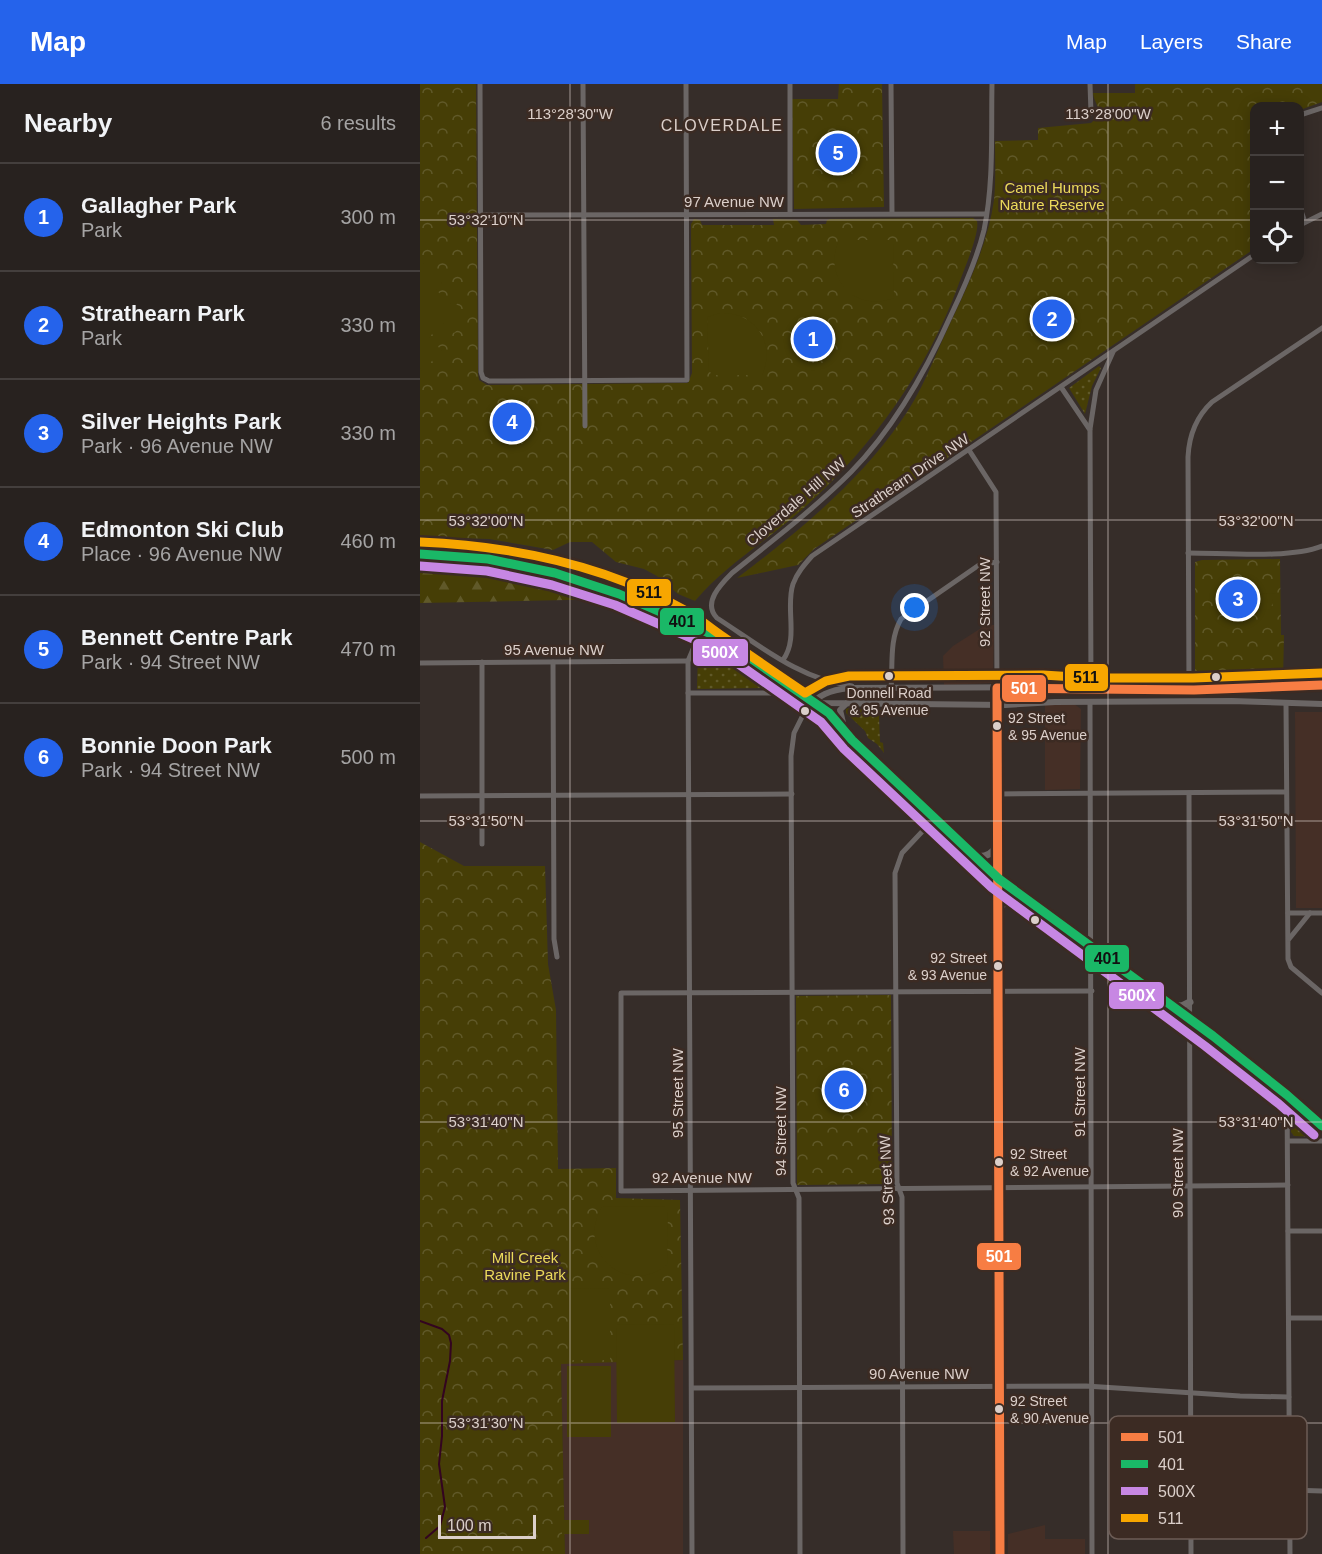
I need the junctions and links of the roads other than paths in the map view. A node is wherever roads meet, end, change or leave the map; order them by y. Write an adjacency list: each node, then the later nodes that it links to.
1 (480, 84): 16 (street)
2 (583, 84): 17 (street)
3 (686, 84): 18 (street)
4 (790, 84): 13 (street)
5 (891, 84): 12 (street)
6 (992, 84): 14 (street)
7 (1090, 84): 9 (street)
8 (1322, 108): 10 (street)
9 (1091, 113)
10 (1304, 113)
11 (1300, 210): 19 (street)
12 (892, 213): 13 (street, 97 Avenue NW); 14 (street, 97 Avenue NW)
13 (790, 214): 18 (street, 97 Avenue NW)
14 (986, 214): 34 (street, Cloverdale Hill NW)
15 (1322, 214): 19 (street)
16 (481, 215): 17 (street, 97 Avenue NW); 23 (street)
17 (584, 215): 18 (street, 97 Avenue NW); 23 (street)
18 (687, 215): 23 (street)
19 (1305, 222)
20 (1250, 258): 22 (street, Strathearn Drive NW)
21 (1322, 327): 29 (street)
22 (1113, 352): 24 (street, Strathearn Drive NW); 26 (street)
23 (585, 380): 25 (street)
24 (1061, 387): 26 (street); 27 (street, Strathearn Drive NW)
25 (585, 426)
26 (1090, 430): 43 (street)
27 (969, 450): 31 (street, 92 Street NW); 34 (street, Strathearn Drive NW)
28 (1322, 546): 29 (street)
29 (1188, 553): 44 (street)
30 (420, 554): 32 (main road)
31 (997, 562): 40 (street, 92 Street NW); 42 (street)
32 (690, 626): 33 (main road); 47 (main road)
33 (699, 635): 35 (street, 95 Street NW); 46 (main road)
34 (783, 660): 41 (street)
35 (688, 661): 37 (street, 95 Avenue NW); 45 (street, 95 Street NW)
36 (482, 662): 37 (street, 95 Avenue NW); 38 (street, 95 Avenue NW); 63 (street)
37 (553, 662): 64 (street)
38 (420, 663)
39 (1322, 685): 44 (street)
40 (997, 688): 42 (street); 43 (street); 50 (street, 92 Street NW)
41 (868, 689): 42 (street); 47 (street)
42 (891, 689)
43 (1091, 690): 44 (street)
44 (1189, 690)
45 (688, 693): 46 (street); 61 (street, 95 Street NW)
46 (783, 693): 53 (main road)
47 (813, 700): 48 (street); 53 (street); 54 (main road)
48 (849, 702): 50 (street); 54 (street)
49 (1090, 702): 50 (street); 51 (street); 57 (street, 91 Street NW)
50 (997, 704): 60 (street, 92 Street NW)
51 (1286, 704): 52 (street); 56 (street)
52 (1322, 704)
53 (806, 709): 55 (main road); 59 (street, 94 Street NW)
54 (845, 728): 55 (main road)
55 (852, 740): 65 (main road)
56 (1286, 792): 58 (street); 72 (street)
57 (1090, 793): 58 (street); 60 (street); 76 (street, 91 Street NW)
58 (1189, 793): 84 (street, 90 Street NW)
59 (792, 794): 61 (street); 82 (street, 94 Street NW)
60 (997, 794): 67 (street, 92 Street NW)
61 (688, 795): 64 (street); 81 (street, 95 Street NW)
62 (420, 796): 63 (street)
63 (482, 796): 64 (street); 66 (street)
64 (554, 796): 77 (street)
65 (934, 819): 68 (main road); 78 (street, 93 Street NW)
66 (482, 844)
67 (997, 846): 68 (main road); 69 (street, 92 Street NW)
68 (975, 856): 69 (main road)
69 (997, 876): 70 (main road); 71 (street, 92 Street NW)
70 (1022, 897): 71 (main road); 76 (main road)
71 (998, 910): 79 (street, 92 Street NW)
72 (1288, 913): 73 (street); 75 (street)
73 (1310, 913): 74 (street); 75 (street)
74 (1322, 913)
75 (1288, 940): 83 (street)
76 (1091, 947): 80 (street, 91 Street NW); 85 (main road)
77 (557, 957)
78 (896, 991): 79 (street); 82 (street); 96 (street, 93 Street NW)
79 (998, 991): 80 (street); 94 (street, 92 Street NW)
80 (1092, 991): 92 (street, 91 Street NW)
81 (690, 992): 82 (street); 97 (street, 95 Street NW); 97 (street, 92 Avenue NW)
82 (793, 992): 95 (street, 94 Street NW)
83 (1322, 993)
84 (1190, 1002): 85 (main road); 86 (street, 90 Street NW)
85 (1170, 1005): 86 (main road)
86 (1190, 1019): 87 (main road); 93 (street, 90 Street NW)
87 (1287, 1094): 88 (main road); 89 (street)
88 (1322, 1126)
89 (1288, 1141): 90 (street); 91 (street)
90 (1322, 1141)
91 (1288, 1185): 93 (street, 92 Avenue NW); 98 (street)
92 (1092, 1186): 93 (street, 92 Avenue NW); 94 (street, 92 Avenue NW); 104 (street, 91 Street NW)
93 (1190, 1186): 107 (street, 90 Street NW)
94 (999, 1187): 96 (street, 92 Avenue NW); 103 (street, 92 Street NW)
95 (796, 1189): 96 (street, 92 Avenue NW); 97 (street, 92 Avenue NW); 105 (street, 94 Street NW)
96 (899, 1189): 102 (street, 93 Street NW)
97 (690, 1190): 106 (street, 95 Street NW)
98 (1288, 1231): 99 (street); 100 (street)
99 (1322, 1231)
100 (1289, 1318): 101 (street); 108 (street)
101 (1322, 1318)
102 (902, 1386): 103 (street, 90 Avenue NW); 105 (street, 90 Avenue NW); 115 (street, 93 Street NW)
103 (999, 1386): 104 (street, 90 Avenue NW); 116 (street, 92 Street NW)
104 (1092, 1386): 107 (street, 90 Avenue NW); 117 (street, 91 Street NW)
105 (800, 1387): 106 (street, 90 Avenue NW); 114 (street, 94 Street NW)
106 (692, 1388): 113 (street, 95 Street NW)
107 (1191, 1393): 108 (street, 90 Avenue NW); 109 (street, 90 Street NW)
108 (1289, 1397): 110 (street)
109 (1191, 1416)
110 (1289, 1416)
111 (1307, 1491): 112 (street)
112 (1322, 1491)
113 (692, 1554)
114 (800, 1554)
115 (903, 1554)
116 (1000, 1554)
117 (1092, 1554)

